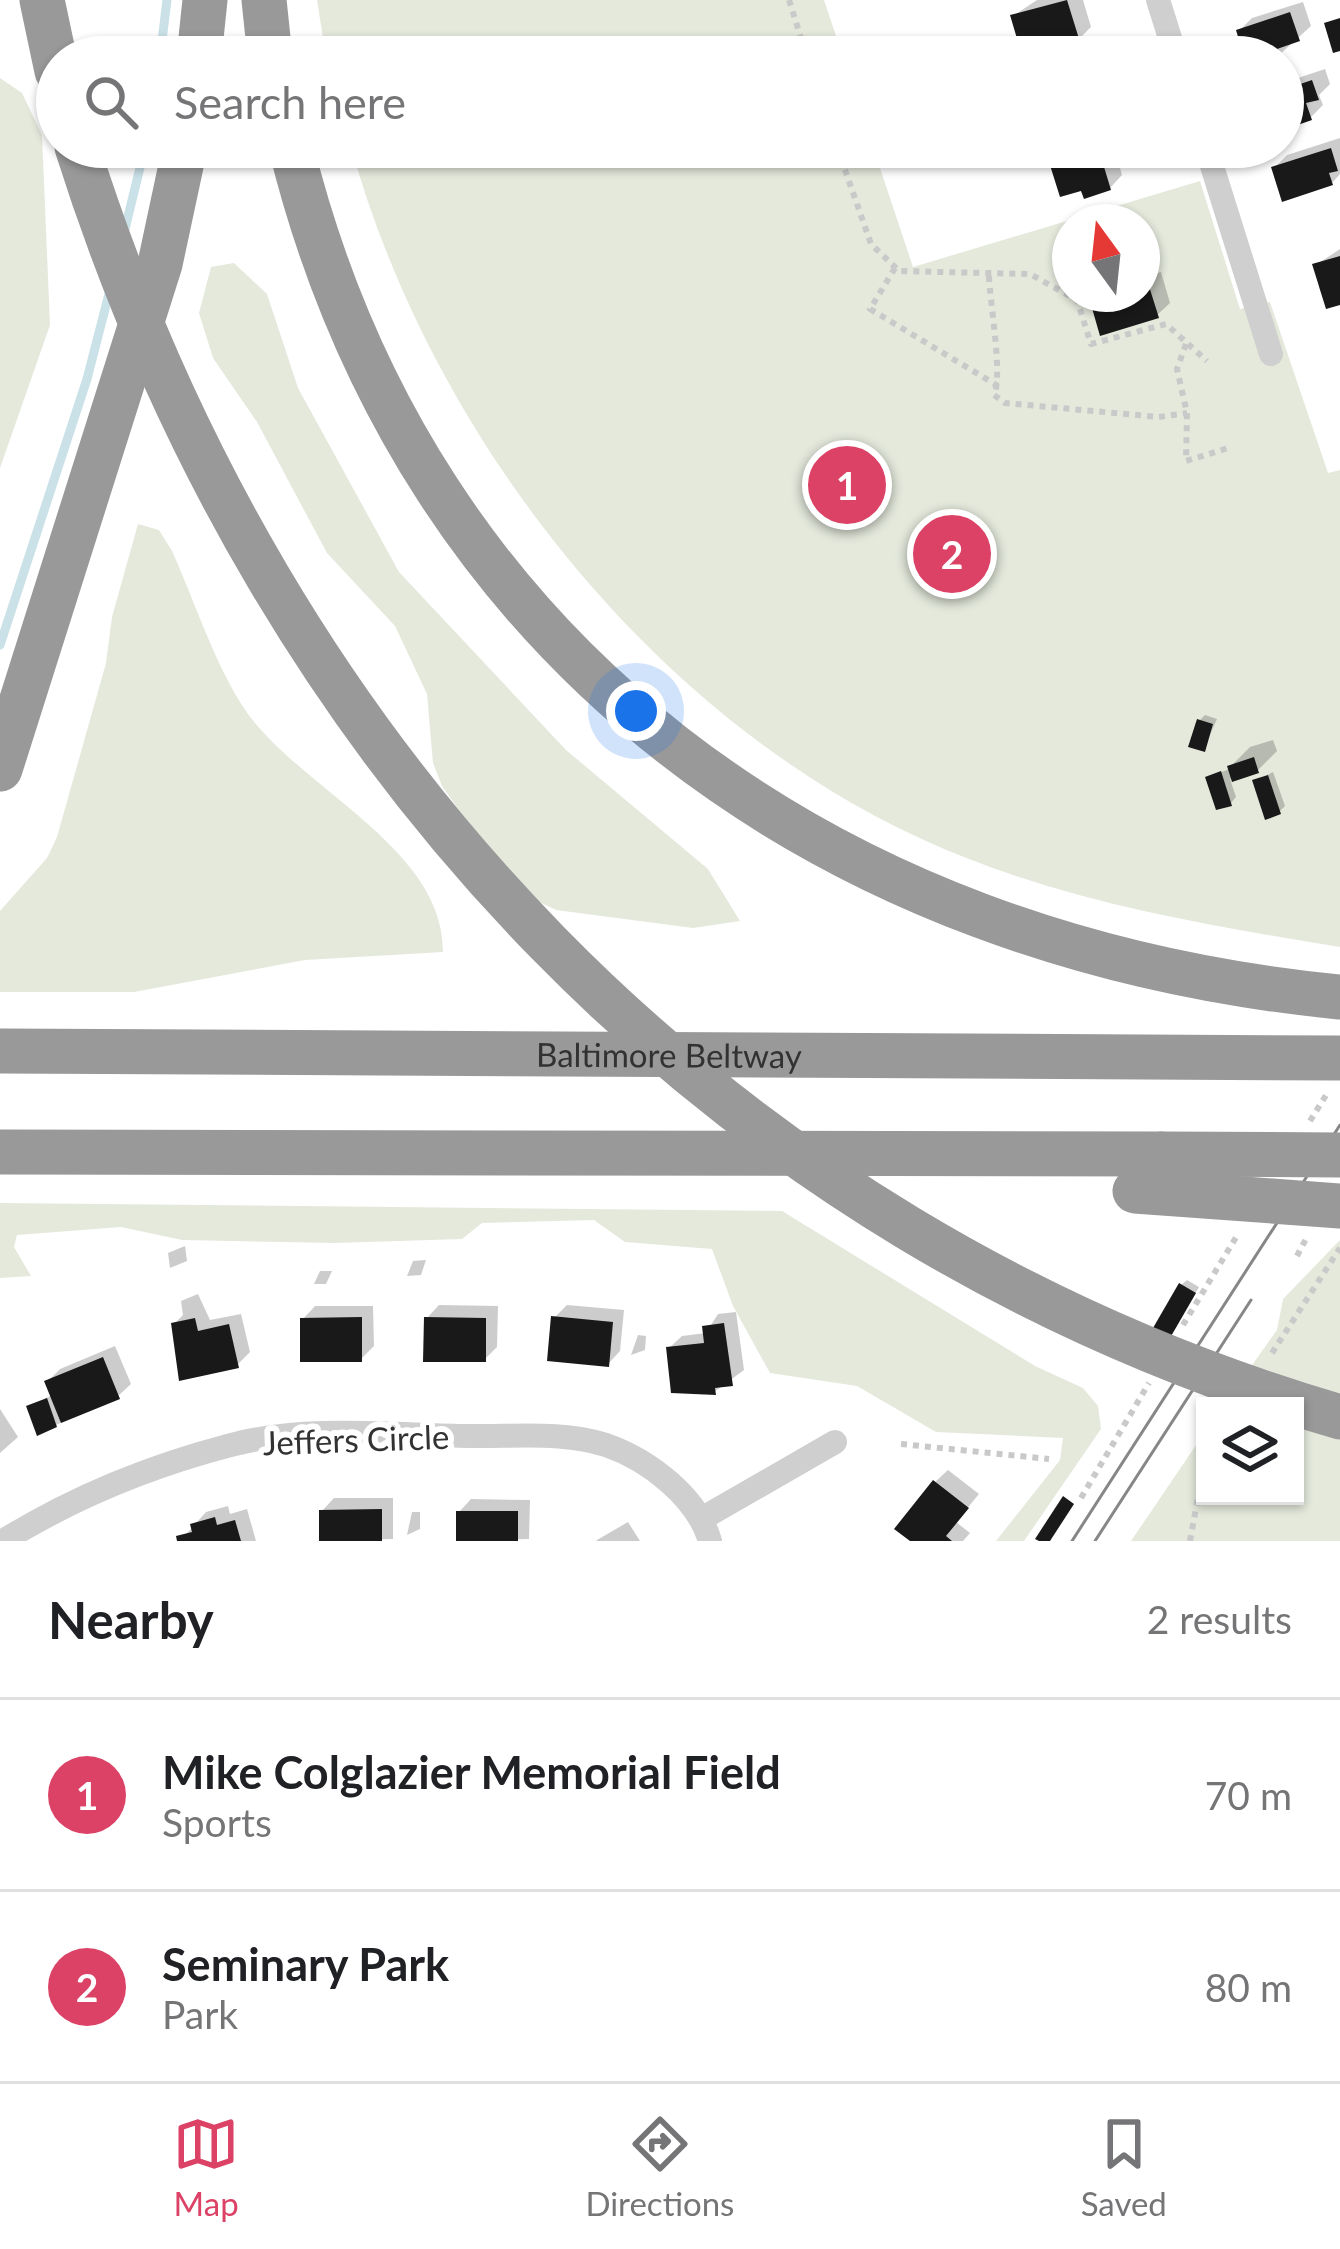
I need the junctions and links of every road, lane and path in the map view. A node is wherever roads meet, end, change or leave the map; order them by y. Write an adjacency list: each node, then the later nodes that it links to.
1 (42, 0): 6 (highway)
2 (206, 0): 7 (highway)
3 (264, 0): 8 (highway)
4 (789, 0): 9 (path)
5 (1158, 0): 10 (street)
6 (50, 36)
7 (202, 36)
8 (268, 36)
9 (800, 36)
10 (1169, 36)
11 (84, 168): 38 (highway, bridge)
12 (181, 168): 24 (highway)
13 (298, 168): 25 (highway)
14 (844, 168): 16 (path)
15 (1212, 168): 19 (street)
16 (896, 268): 17 (path); 21 (path)
17 (989, 276): 18 (path); 21 (path)
18 (1186, 344): 20 (path); 22 (path)
19 (1270, 354)
20 (1207, 362)
21 (998, 386): 22 (path)
22 (1186, 413): 23 (path)
23 (1228, 448)
24 (0, 769)
25 (1340, 997)
26 (0, 1052): 27 (highway, Baltimore Beltway)
27 (1340, 1058)
28 (1340, 1073): 29 (path)
29 (1322, 1142): 31 (highway, bridge)
30 (0, 1152): 31 (highway)
31 (938, 1157): 32 (highway, bridge)
32 (1340, 1206)
33 (1244, 1224): 35 (path)
34 (1340, 1248): 36 (path)
35 (1174, 1340)
36 (1262, 1368)
37 (1151, 1380): 42 (path)
38 (1340, 1417)
39 (835, 1442): 44 (street)
40 (901, 1444): 41 (path)
41 (1049, 1459)
42 (1081, 1498)
43 (1197, 1505): 46 (path)
44 (706, 1530): 45 (street, Jeffers Circle)
45 (3, 1541)
46 (1190, 1541)

